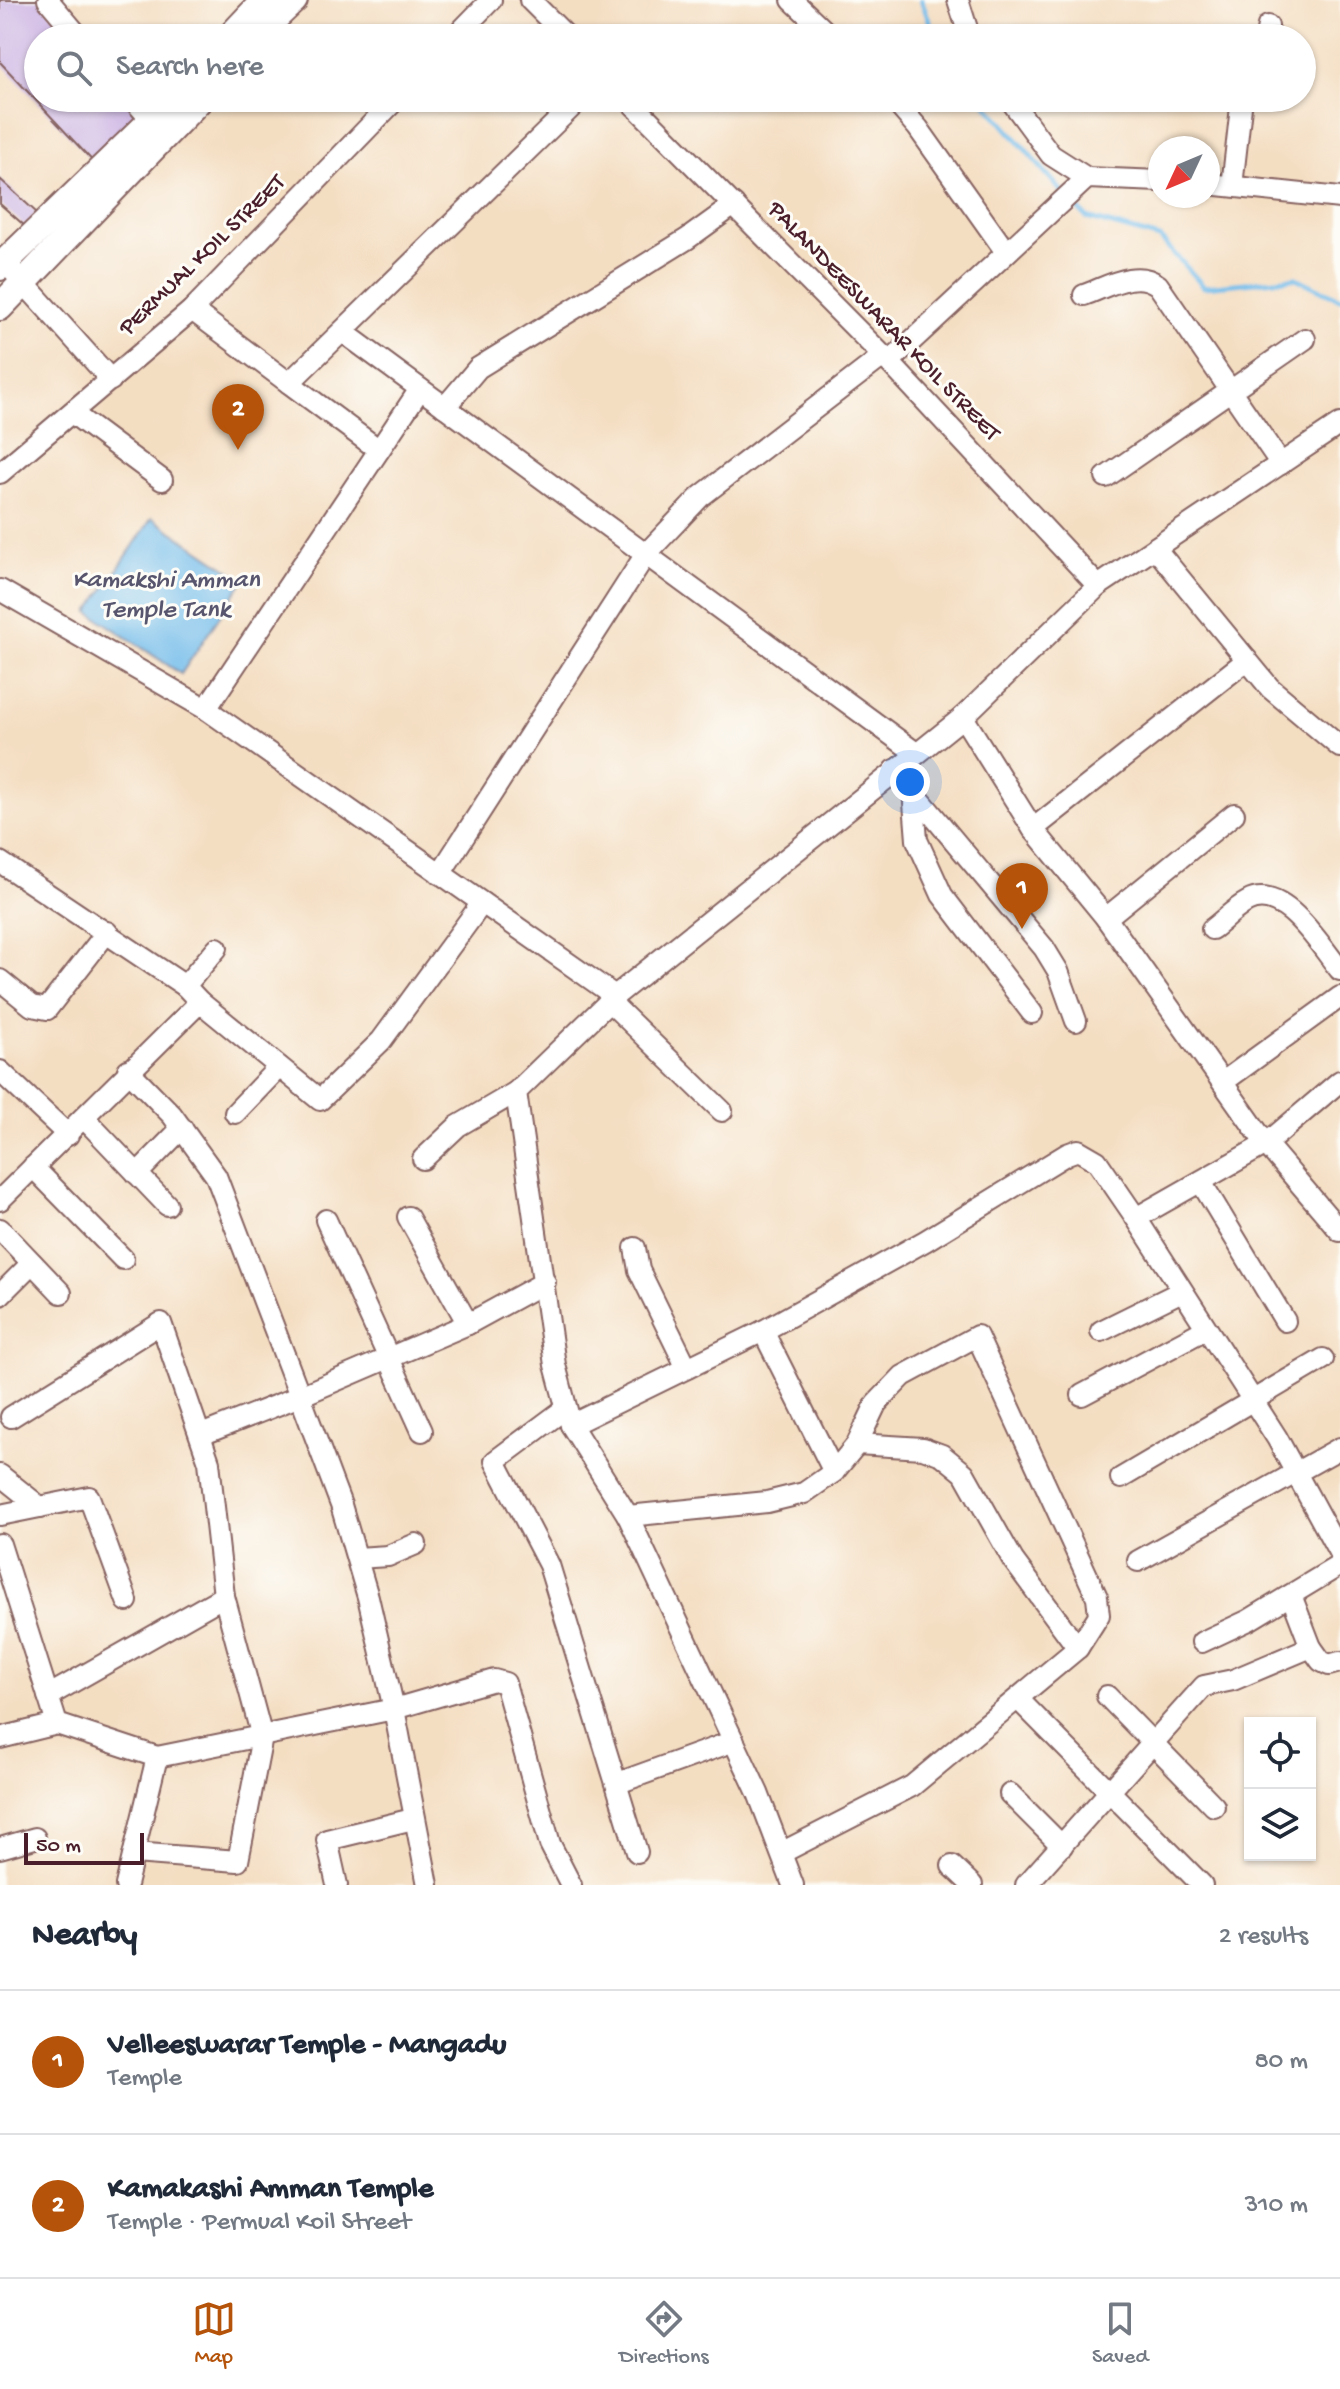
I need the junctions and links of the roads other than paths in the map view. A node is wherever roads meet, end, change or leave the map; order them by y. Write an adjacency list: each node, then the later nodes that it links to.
1 (48, 0): 8 (street)
2 (265, 0): 9 (main road)
3 (294, 0): 10 (main road)
4 (491, 0): 11 (street)
5 (530, 0): 12 (street)
6 (792, 0): 13 (street)
7 (958, 0): 14 (street)
8 (68, 24)
9 (242, 24)
10 (269, 24)
11 (468, 24)
12 (554, 24)
13 (817, 24)
14 (966, 24)
15 (144, 112): 24 (street)
16 (162, 112): 24 (main road)
17 (188, 112): 33 (main road)
18 (383, 112): 36 (street, PERMUAL KOIL STREET)
19 (567, 112): 37 (street)
20 (641, 112): 30 (street, PALANDEESWARAR KOIL STREET)
21 (904, 112): 31 (street)
22 (1019, 112): 28 (street)
23 (1240, 112): 27 (street)
24 (153, 122): 32 (main road)
25 (1148, 182): 28 (street)
26 (1220, 185): 27 (street)
27 (1232, 186): 29 (street)
28 (1073, 190): 31 (street)
29 (1340, 198)
30 (734, 205): 39 (street, PALANDEESWARAR KOIL STREET); 44 (street)
31 (1006, 252): 39 (street)
32 (3, 264): 33 (street)
33 (23, 285): 35 (main road); 40 (street)
34 (1084, 295): 43 (street)
35 (0, 307)
36 (192, 310): 40 (street, PERMUAL KOIL STREET); 41 (street)
37 (343, 332): 41 (street); 42 (street)
38 (1305, 339): 43 (street)
39 (886, 359): 53 (street); 54 (street, PALANDEESWARAR KOIL STREET)
40 (111, 380): 45 (street, PERMUAL KOIL STREET)
41 (289, 383): 47 (street)
42 (420, 389): 44 (street); 47 (street)
43 (1233, 389): 48 (street); 50 (street)
44 (445, 407): 53 (street)
45 (72, 413): 49 (street, PERMUAL KOIL STREET); 51 (street)
46 (1340, 424): 48 (street)
47 (379, 450): 57 (street)
48 (1281, 464): 52 (street)
49 (0, 473)
50 (1106, 477)
51 (162, 480)
52 (1155, 548): 54 (street); 56 (street)
53 (646, 554): 60 (street); 66 (street)
54 (1098, 586): 58 (street)
55 (0, 590): 57 (street)
56 (1247, 660): 59 (street); 64 (street)
57 (206, 709): 66 (street)
58 (963, 717): 60 (street); 64 (street)
59 (1340, 747)
60 (916, 753): 61 (street)
61 (895, 770): 62 (street); 76 (street)
62 (913, 790): 78 (street); 79 (street)
63 (1234, 814): 68 (street)
64 (1033, 829): 68 (street)
65 (2, 869): 70 (street)
66 (440, 874): 67 (street)
67 (482, 903): 76 (street); 80 (street)
68 (1106, 918): 84 (street)
69 (1212, 929): 72 (street)
70 (107, 932): 73 (street); 74 (street)
71 (217, 948): 74 (street)
72 (1340, 970)
73 (0, 980)
74 (185, 986): 77 (street)
75 (1340, 997): 84 (street)
76 (613, 999): 85 (street); 86 (street)
77 (200, 1002): 80 (street); 81 (street)
78 (1032, 1013)
79 (1076, 1021)
80 (279, 1067): 87 (street)
81 (128, 1070): 88 (street); 89 (street)
82 (0, 1071): 90 (street)
83 (1340, 1081): 91 (street)
84 (1223, 1082): 91 (street)
85 (516, 1092): 92 (street); 106 (street)
86 (722, 1111)
87 (235, 1113)
88 (84, 1118): 90 (street); 94 (street)
89 (182, 1128): 94 (street); 119 (street)
90 (68, 1135): 93 (street)
91 (1266, 1144): 95 (street); 102 (street)
92 (423, 1159)
93 (33, 1167): 96 (street); 104 (street)
94 (137, 1174): 97 (street)
95 (1201, 1182): 99 (street); 110 (street)
96 (0, 1200)
97 (167, 1205)
98 (408, 1217): 111 (street)
99 (1136, 1218): 107 (street); 113 (street)
100 (326, 1220): 115 (street)
101 (0, 1229): 105 (street)
102 (1340, 1231)
103 (635, 1248): 117 (street)
104 (123, 1259)
105 (32, 1263): 108 (street); 109 (street)
106 (545, 1282): 111 (street); 121 (street)
107 (1182, 1291): 112 (street); 114 (street)
108 (61, 1293)
109 (0, 1295)
110 (1285, 1321)
111 (468, 1324): 115 (street)
112 (1206, 1329): 118 (street); 120 (street)
113 (763, 1331): 117 (street); 127 (street)
114 (1101, 1331)
115 (391, 1359): 119 (street); 123 (street)
116 (1323, 1359): 120 (street)
117 (687, 1368): 121 (street)
118 (1082, 1395)
119 (300, 1396): 124 (street); 137 (street)
120 (1254, 1402): 128 (street); 130 (street)
121 (569, 1416): 133 (street); 157 (street)
122 (11, 1417): 124 (street)
123 (422, 1431)
124 (201, 1435): 141 (street)
125 (857, 1444): 127 (street); 145 (street); 145 (street)
126 (1340, 1448): 128 (street)
127 (834, 1472): 133 (street)
128 (1296, 1472): 136 (street); 138 (street)
129 (0, 1475): 131 (street)
130 (1121, 1478)
131 (40, 1507): 132 (street); 142 (street)
132 (0, 1515)
133 (628, 1516): 154 (street)
134 (0, 1544): 147 (street)
135 (416, 1544): 137 (street)
136 (1340, 1554)
137 (357, 1558): 150 (street)
138 (1138, 1561)
139 (1340, 1565): 140 (street)
140 (1291, 1595): 143 (street); 144 (street)
141 (224, 1596): 147 (street); 152 (street)
142 (127, 1601)
143 (1202, 1642)
144 (1311, 1647): 146 (street); 155 (street)
145 (1078, 1648): 149 (street)
146 (1340, 1662)
147 (48, 1696): 151 (street)
148 (1107, 1696): 155 (street)
149 (1018, 1699): 158 (street); 166 (street)
150 (394, 1709): 152 (street); 161 (street); 173 (street)
151 (57, 1724): 153 (street); 156 (street)
152 (262, 1737): 156 (street); 167 (street)
153 (0, 1738)
154 (734, 1741): 157 (street); 166 (street)
155 (1153, 1745): 158 (street); 160 (street)
156 (157, 1757): 167 (street)
157 (618, 1783): 165 (street)
158 (1109, 1792): 163 (street); 169 (street)
159 (1010, 1794): 163 (street)
160 (1214, 1806)
161 (413, 1819): 171 (street); 172 (street)
162 (35, 1838): 164 (street)
163 (1062, 1846): 176 (street)
164 (0, 1848)
165 (637, 1852)
166 (783, 1852): 174 (street)
167 (134, 1853): 170 (street)
168 (952, 1866): 175 (street)
169 (1194, 1882)
170 (126, 1885)
171 (337, 1885)
172 (428, 1885)
173 (571, 1885)
174 (793, 1885)
175 (972, 1885)
176 (1026, 1885)

